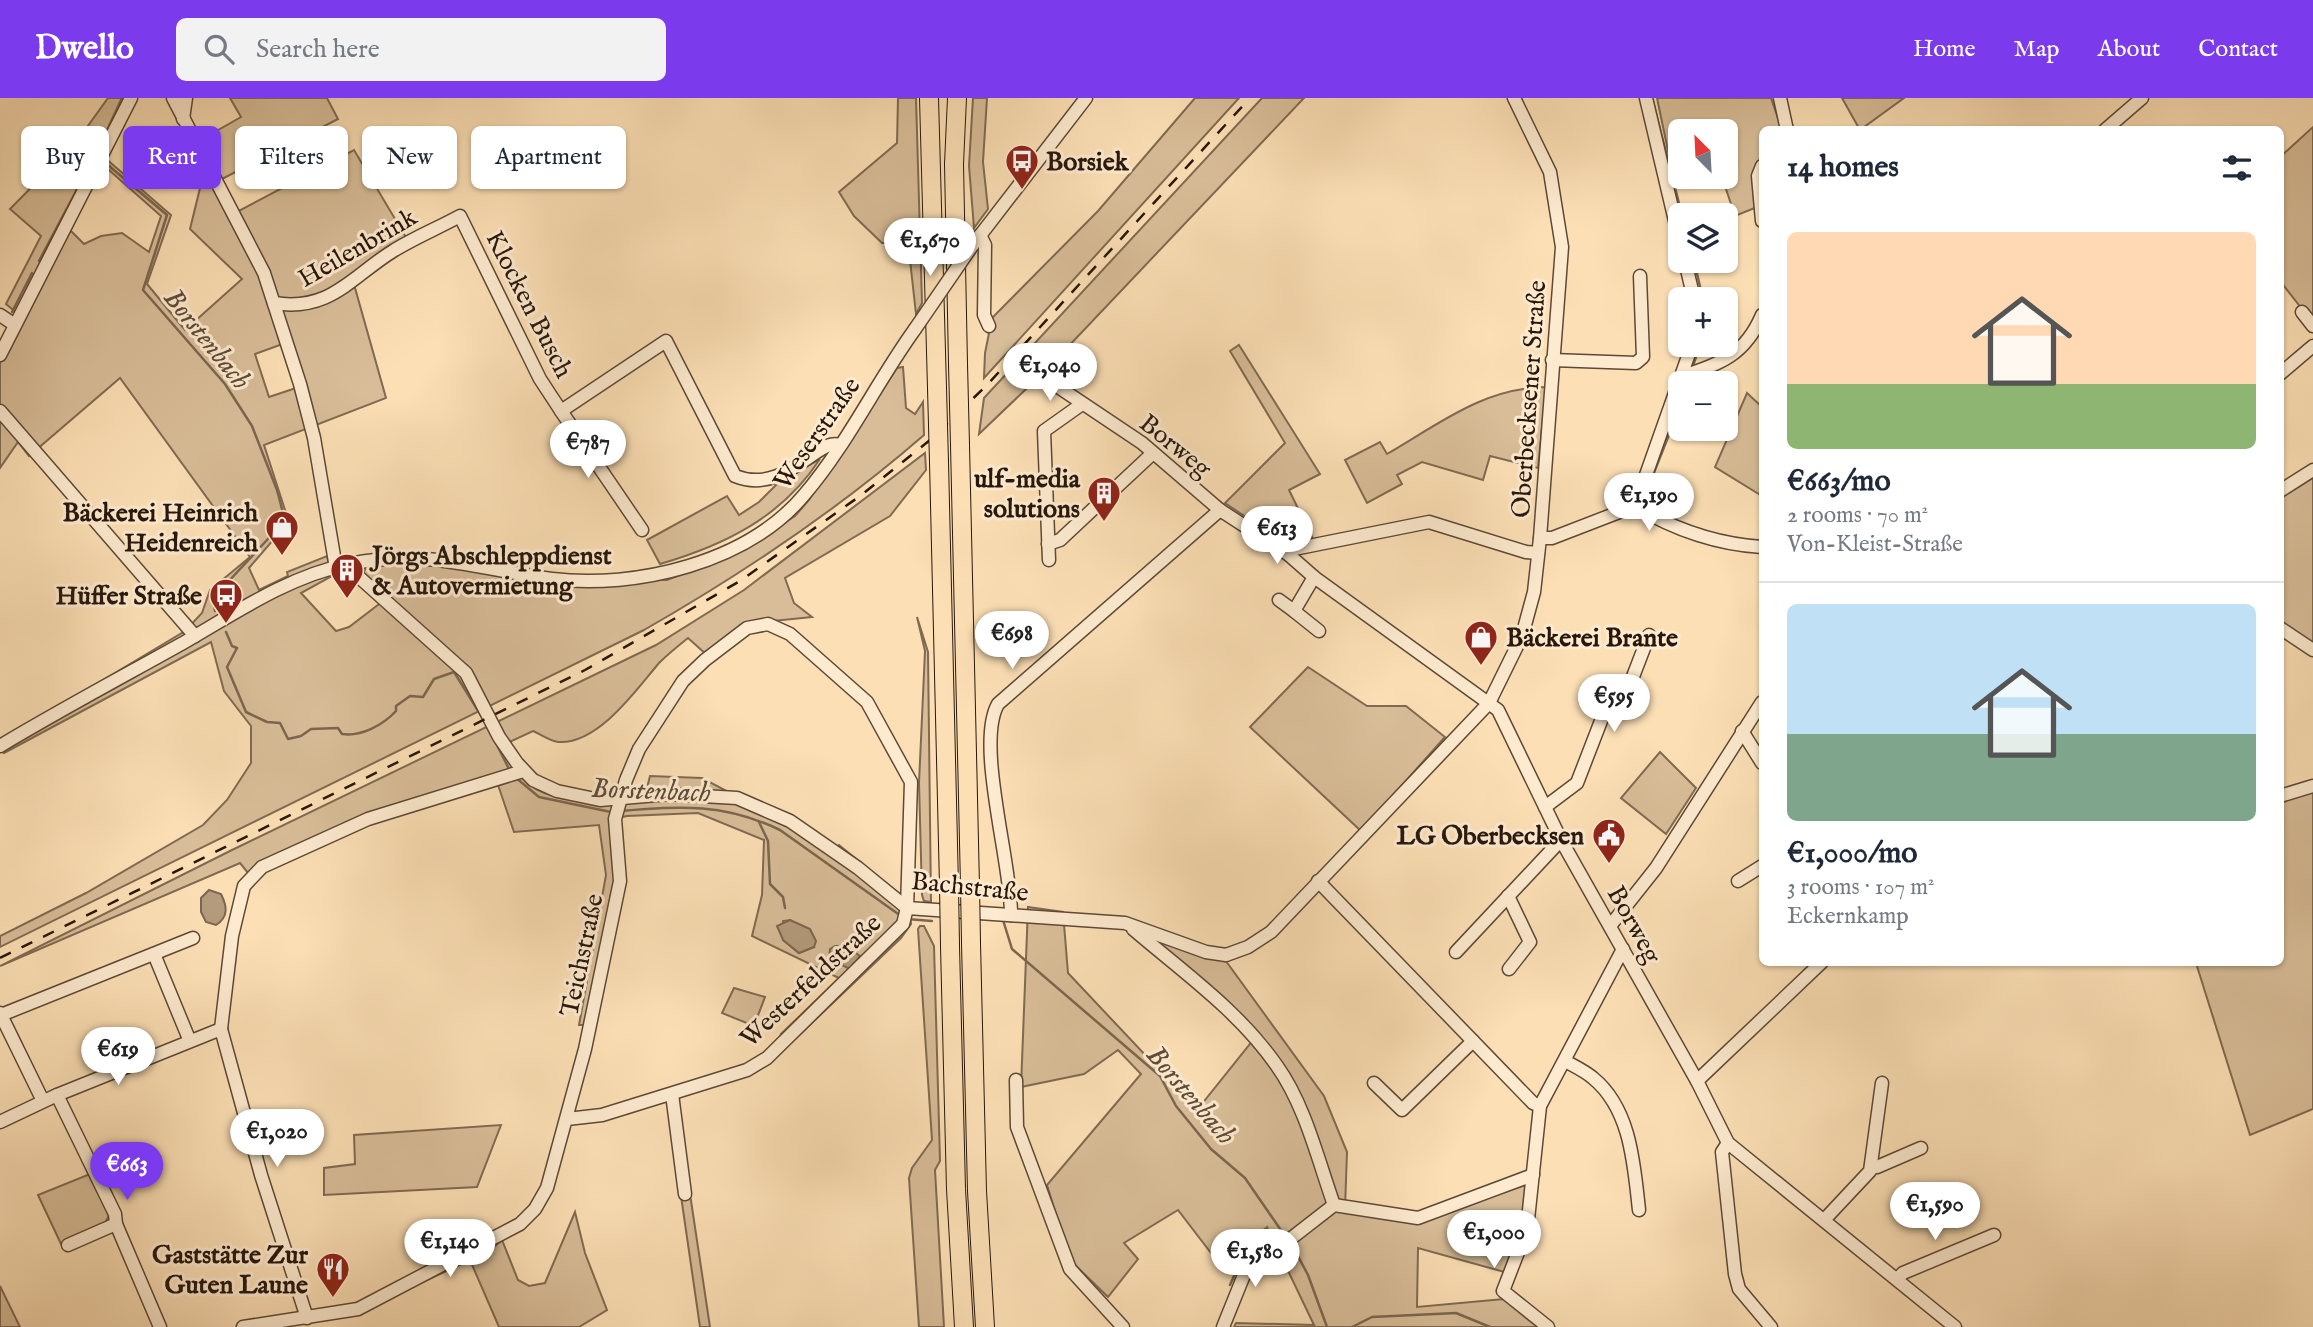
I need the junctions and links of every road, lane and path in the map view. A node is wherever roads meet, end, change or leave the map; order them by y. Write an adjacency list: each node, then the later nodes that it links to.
1 (131, 98): 22 (street)
2 (173, 98): 11 (street)
3 (186, 98): 11 (street)
4 (929, 98): 114 (highway, bridge)
5 (957, 98): 115 (highway, bridge)
6 (1086, 98): 16 (street, Weserstraße)
7 (1514, 98): 27 (street, Oberbecksener Straße)
8 (1646, 98): 14 (street)
9 (1780, 98): 12 (street)
10 (2142, 98): 13 (street)
11 (183, 120): 18 (street)
12 (1785, 126)
13 (2110, 126)
14 (1671, 203)
15 (460, 216): 18 (street, Heilenbrink); 33 (street, Klocken Busch)
16 (976, 241): 23 (street); 35 (street, Weserstraße, bridge)
17 (1640, 276): 27 (street)
18 (274, 303): 48 (street)
19 (2302, 312): 24 (street)
20 (0, 315): 22 (street)
21 (1759, 323): 28 (street)
22 (15, 325): 26 (street)
23 (989, 326)
24 (2313, 326)
25 (2313, 346): 29 (street)
26 (0, 355)
27 (1552, 360): 42 (street, Oberbecksener Straße)
28 (1697, 371)
29 (2284, 371)
30 (1039, 374): 31 (street, Borweg)
31 (1082, 404): 36 (street, Borweg); 43 (street)
32 (0, 411): 55 (street)
33 (561, 411): 35 (street, Klocken Busch); 41 (street, Klocken Busch)
34 (1668, 417): 39 (street)
35 (839, 445): 48 (street, Weserstraße)
36 (1153, 453): 40 (street, Borweg); 43 (street)
37 (2313, 470): 38 (street)
38 (2284, 489)
39 (1635, 506): 42 (street); 44 (street)
40 (1220, 510): 46 (street, Borweg); 73 (street)
41 (642, 530)
42 (1540, 538): 45 (street, Oberbecksener Straße)
43 (1048, 544): 47 (street)
44 (1759, 547)
45 (1538, 553): 46 (street); 57 (street, Oberbecksener Straße)
46 (1289, 555): 49 (street, Borweg)
47 (1049, 560)
48 (343, 566): 55 (street, Weserstraße); 62 (street, Bachstraße)
49 (1314, 577): 51 (street); 57 (street, Borweg)
50 (1279, 600): 51 (street)
51 (1294, 611): 52 (street)
52 (1320, 631)
53 (2284, 631): 56 (street)
54 (1649, 635): 65 (street)
55 (195, 636): 60 (street, Weserstraße)
56 (2313, 650)
57 (1489, 702): 65 (street, Borweg); 69 (street, Bachstraße)
58 (1759, 706): 59 (street)
59 (1742, 731): 61 (street); 75 (street)
60 (0, 746)
61 (1759, 758)
62 (516, 774): 66 (street, Bachstraße); 83 (street)
63 (2313, 786): 64 (street)
64 (2284, 795)
65 (1545, 807): 67 (street, Borweg)
66 (618, 808): 72 (street, Bachstraße); 72 (street, Westerfeldstraße); 95 (street, Teichstraße)
67 (1561, 840): 71 (street); 75 (street, Borweg)
68 (1759, 868): 70 (street)
69 (1318, 881): 74 (street, Bachstraße); 85 (street)
70 (1738, 881)
71 (1508, 895): 78 (street); 81 (street)
72 (907, 909): 73 (street, Bachstraße); 91 (street, Westerfeldstraße)
73 (1011, 915): 74 (street, Bachstraße)
74 (1125, 923): 102 (street)
75 (1610, 926): 77 (street, Borweg)
76 (193, 938): 79 (street)
77 (1623, 948): 86 (street); 88 (street, Borweg)
78 (1456, 952)
79 (154, 954): 82 (street); 84 (street)
80 (1818, 966): 88 (street)
81 (1509, 969)
82 (0, 1014): 93 (street)
83 (221, 1029): 84 (street); 110 (street)
84 (189, 1039): 92 (street)
85 (1473, 1041): 89 (street); 94 (street)
86 (1565, 1061): 94 (street); 103 (street)
87 (1016, 1080): 116 (street)
88 (1697, 1081): 97 (street, Borweg)
89 (1374, 1083)
90 (1882, 1083): 99 (street)
91 (672, 1094): 95 (street, Westerfeldstraße); 101 (street)
92 (57, 1095): 93 (street); 105 (street)
93 (43, 1101): 96 (street)
94 (1540, 1106): 100 (street)
95 (566, 1119): 109 (street)
96 (0, 1122)
97 (1728, 1143): 104 (street, Borweg); 119 (street)
98 (1921, 1148): 99 (street)
99 (1871, 1166): 104 (street)
100 (1533, 1175): 102 (street); 118 (street)
101 (685, 1194)
102 (1334, 1205): 117 (street)
103 (1639, 1210)
104 (1825, 1219): 108 (street, Borweg)
105 (116, 1224): 107 (street); 111 (street)
106 (1994, 1235): 108 (street)
107 (68, 1245)
108 (1897, 1279): 120 (street, Borweg)
109 (345, 1313): 110 (street); 113 (street)
110 (307, 1318): 112 (street)
111 (160, 1327)
112 (243, 1327)
113 (348, 1327)
114 (964, 1327)
115 (985, 1327)
116 (1123, 1327)
117 (1223, 1327)
118 (1548, 1327)
119 (1770, 1327)
120 (1955, 1327)

